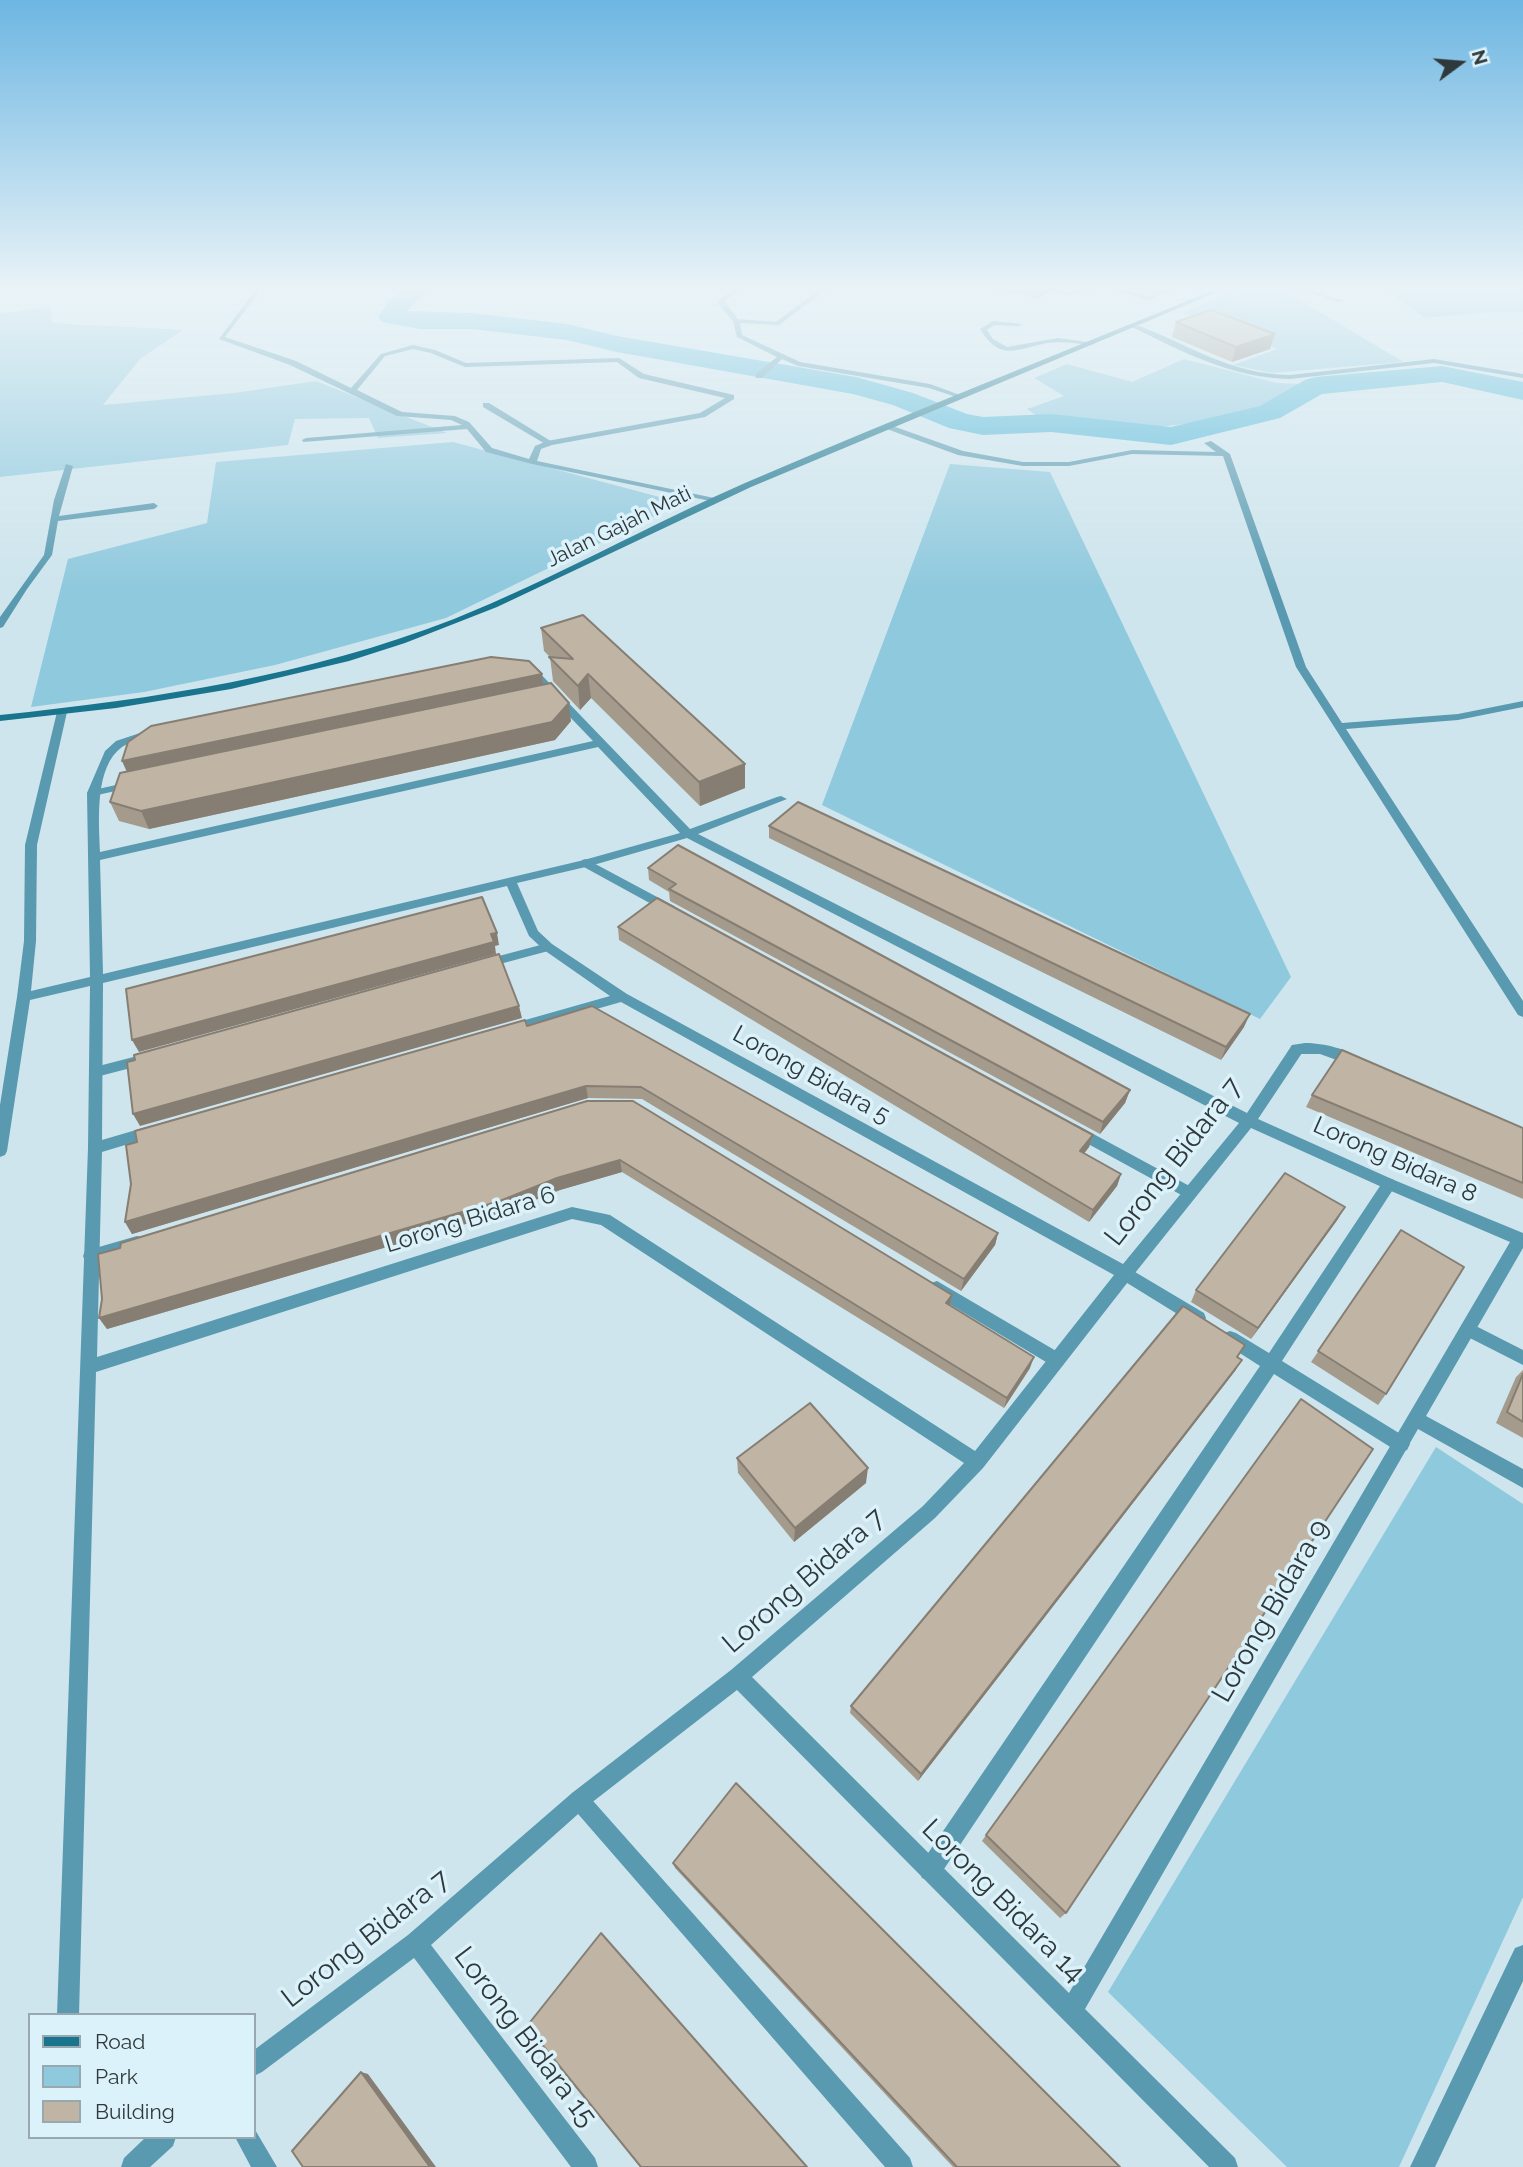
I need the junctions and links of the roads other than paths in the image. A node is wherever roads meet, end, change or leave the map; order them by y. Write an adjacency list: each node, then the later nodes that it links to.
1 (346, 387): 6 (street)
2 (355, 387): 6 (street)
3 (689, 387): 12 (street)
4 (933, 387): 7 (street)
5 (981, 387): 7 (main road, Jalan Gajah Mati)
6 (353, 390): 10 (street)
7 (959, 396): 9 (main road, Jalan Gajah Mati)
8 (486, 405): 12 (street)
9 (887, 426): 14 (street); 17 (main road, Jalan Gajah Mati)
10 (468, 427): 11 (street); 15 (street)
11 (306, 440)
12 (550, 443): 15 (street)
13 (1208, 443): 14 (street)
14 (1226, 454): 27 (street)
15 (532, 462): 17 (street)
16 (69, 466): 19 (street)
17 (715, 499): 25 (main road, Jalan Gajah Mati)
18 (153, 506): 19 (street)
19 (55, 520): 20 (street)
20 (0, 625)
21 (516, 661): 22 (street, Lorong Bidara 8)
22 (556, 695): 23 (street); 29 (street, Lorong Bidara 8)
23 (543, 698)
24 (1523, 704): 27 (street)
25 (62, 712): 26 (main road, Jalan Gajah Mati); 41 (street)
26 (0, 718)
27 (1340, 726): 43 (street)
28 (168, 729): 31 (street)
29 (600, 743): 33 (street, Lorong Bidara 8); 34 (street)
30 (147, 781): 31 (street)
31 (93, 793): 34 (street)
32 (781, 799): 33 (street)
33 (688, 834): 35 (street); 49 (street, Lorong Bidara 8)
34 (95, 857): 40 (street)
35 (586, 863): 36 (street); 37 (street)
36 (510, 880): 38 (street, Lorong Bidara 5); 40 (street)
37 (682, 915)
38 (548, 947): 39 (street); 42 (street, Lorong Bidara 5)
39 (468, 969)
40 (97, 980): 41 (street); 47 (street)
41 (24, 997): 52 (street)
42 (622, 997): 44 (street); 58 (street, Lorong Bidara 5)
43 (1523, 1012)
44 (490, 1035)
45 (163, 1054): 47 (street)
46 (1375, 1071): 49 (street, Lorong Bidara 7)
47 (96, 1072): 51 (street)
48 (1057, 1120): 54 (street)
49 (1249, 1121): 53 (street, Lorong Bidara 8); 54 (street, Lorong Bidara 7)
50 (174, 1125): 51 (street)
51 (95, 1148): 57 (street)
52 (0, 1151)
53 (1389, 1184): 56 (street, Lorong Bidara 8); 63 (street)
54 (1190, 1193): 58 (street, Lorong Bidara 7)
55 (156, 1236): 57 (street)
56 (1522, 1240): 60 (street, Lorong Bidara 9)
57 (91, 1256): 64 (street)
58 (1125, 1273): 62 (street, Lorong Bidara 7); 63 (street, Lorong Bidara 5)
59 (928, 1283): 62 (street)
60 (1468, 1329): 61 (street); 65 (street, Lorong Bidara 9)
61 (1523, 1358)
62 (1057, 1360): 67 (street, Lorong Bidara 7)
63 (1271, 1364): 66 (street, Lorong Bidara 5); 71 (street)
64 (88, 1367): 67 (street, Lorong Bidara 6); 75 (street)
65 (1416, 1419): 66 (street, Lorong Bidara 9); 68 (street)
66 (1401, 1444): 74 (street, Lorong Bidara 9)
67 (978, 1462): 69 (street, Lorong Bidara 7)
68 (1523, 1479)
69 (738, 1677): 70 (street, Lorong Bidara 7); 71 (street, Lorong Bidara 14)
70 (579, 1800): 72 (street, Lorong Bidara 7); 82 (street)
71 (930, 1870): 74 (street, Lorong Bidara 14)
72 (416, 1943): 76 (street, Lorong Bidara 7); 81 (street, Lorong Bidara 15)
73 (1523, 1956): 84 (street)
74 (1071, 2011): 83 (street, Lorong Bidara 14)
75 (68, 2013)
76 (256, 2063)
77 (162, 2139): 79 (street)
78 (248, 2139): 80 (street)
79 (133, 2167)
80 (265, 2167)
81 (586, 2167)
82 (901, 2167)
83 (1226, 2167)
84 (1422, 2167)

